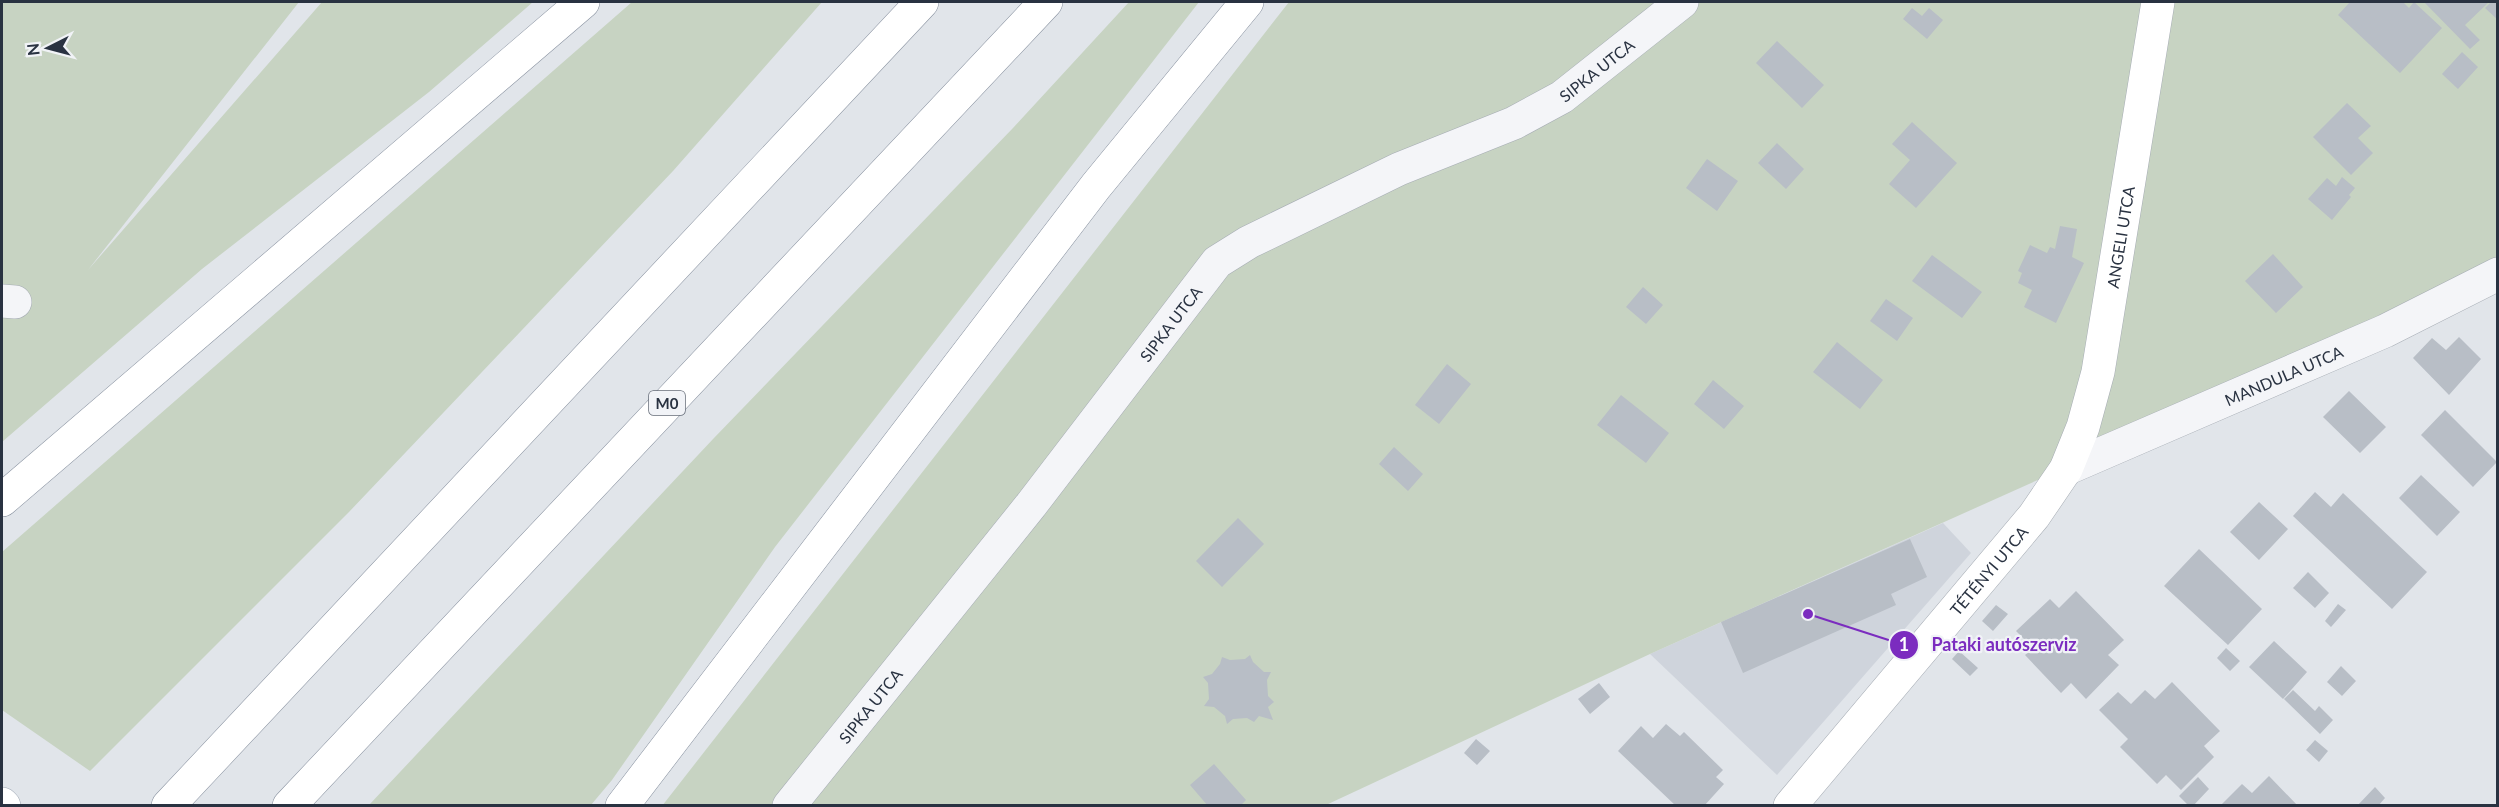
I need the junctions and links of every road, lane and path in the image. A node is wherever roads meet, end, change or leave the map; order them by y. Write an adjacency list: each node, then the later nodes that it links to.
1 (583, 2): 9 (main road)
2 (922, 2): 10 (main road)
3 (1046, 2): 11 (main road, M0)
4 (1247, 2): 12 (main road)
5 (1682, 2): 13 (street, SIPKA UTCA)
6 (2158, 2): 8 (main road, ANGELI UTCA)
7 (2498, 274): 8 (street, MANDULA UTCA)
8 (2066, 469): 14 (main road, TÉTÉNYI UTCA)
9 (2, 501)
10 (168, 806)
11 (289, 806)
12 (622, 806)
13 (789, 806)
14 (1790, 806)

